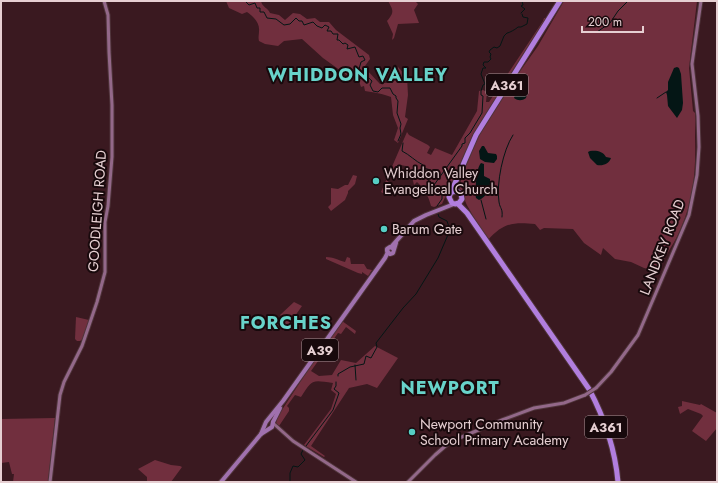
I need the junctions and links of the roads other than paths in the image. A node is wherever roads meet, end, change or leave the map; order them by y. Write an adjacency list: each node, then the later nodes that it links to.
1 (104, 1): 14 (street, GOODLEIGH ROAD)
2 (560, 1): 4 (highway, A361)
3 (701, 1): 16 (street, LANDKEY ROAD, bridge)
4 (456, 182): 5 (highway); 6 (highway, A361)
5 (459, 191): 6 (highway); 8 (highway)
6 (452, 192): 7 (highway)
7 (449, 198): 9 (highway); 10 (main road)
8 (462, 199): 9 (highway); 11 (highway, A361)
9 (456, 204): 10 (main road); 11 (highway, A361)
10 (438, 211): 12 (main road, A39)
11 (467, 213): 17 (highway, A361)
12 (270, 424): 13 (main road); 15 (street)
13 (222, 481)
14 (50, 482)
15 (356, 482)
16 (408, 482)
17 (618, 482)

